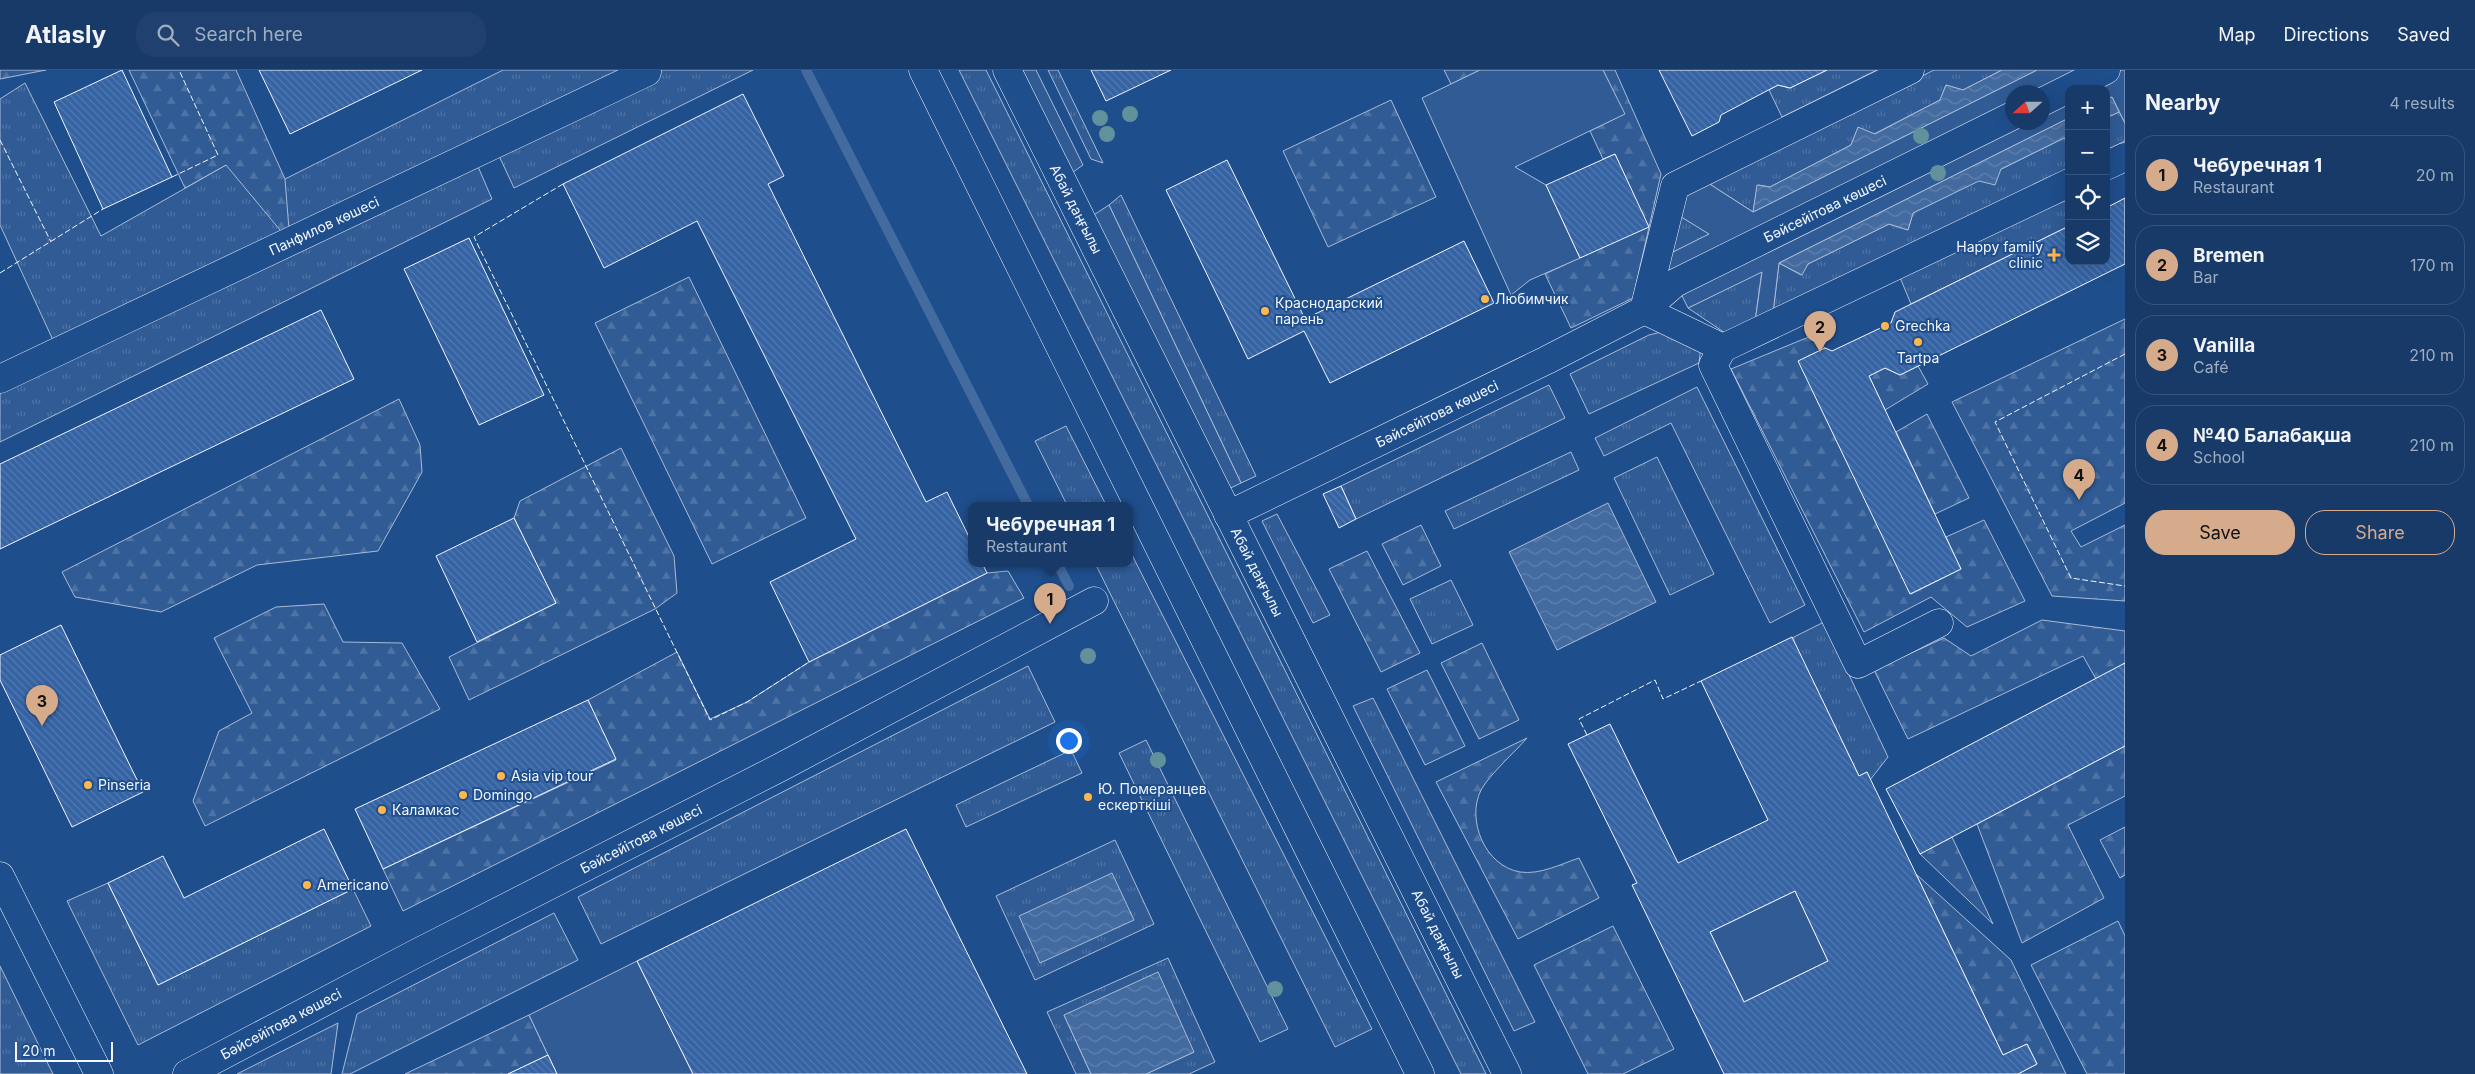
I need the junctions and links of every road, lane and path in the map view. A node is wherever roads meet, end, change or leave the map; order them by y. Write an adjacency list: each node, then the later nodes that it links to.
1 (923, 70): 20 (street)
2 (1006, 70): 14 (street, Абай даңғылы)
3 (1910, 70): 11 (street)
4 (2106, 70): 6 (street)
5 (647, 72): 13 (street, Панфилов көшесі)
6 (2050, 98)
7 (2005, 119): 11 (street, Бәйсейітова көшесі)
8 (2125, 157): 9 (street)
9 (2110, 164)
10 (2065, 185): 12 (street)
11 (1644, 310): 12 (street); 14 (street, Бәйсейітова көшесі)
12 (1723, 348): 16 (street)
13 (0, 379)
14 (1228, 515): 21 (street, Абай даңғылы)
15 (1094, 601): 19 (street, Бәйсейітова көшесі)
16 (1939, 623)
17 (0, 876): 18 (street)
18 (99, 1074)
19 (187, 1074)
20 (1420, 1074)
21 (1507, 1074)

